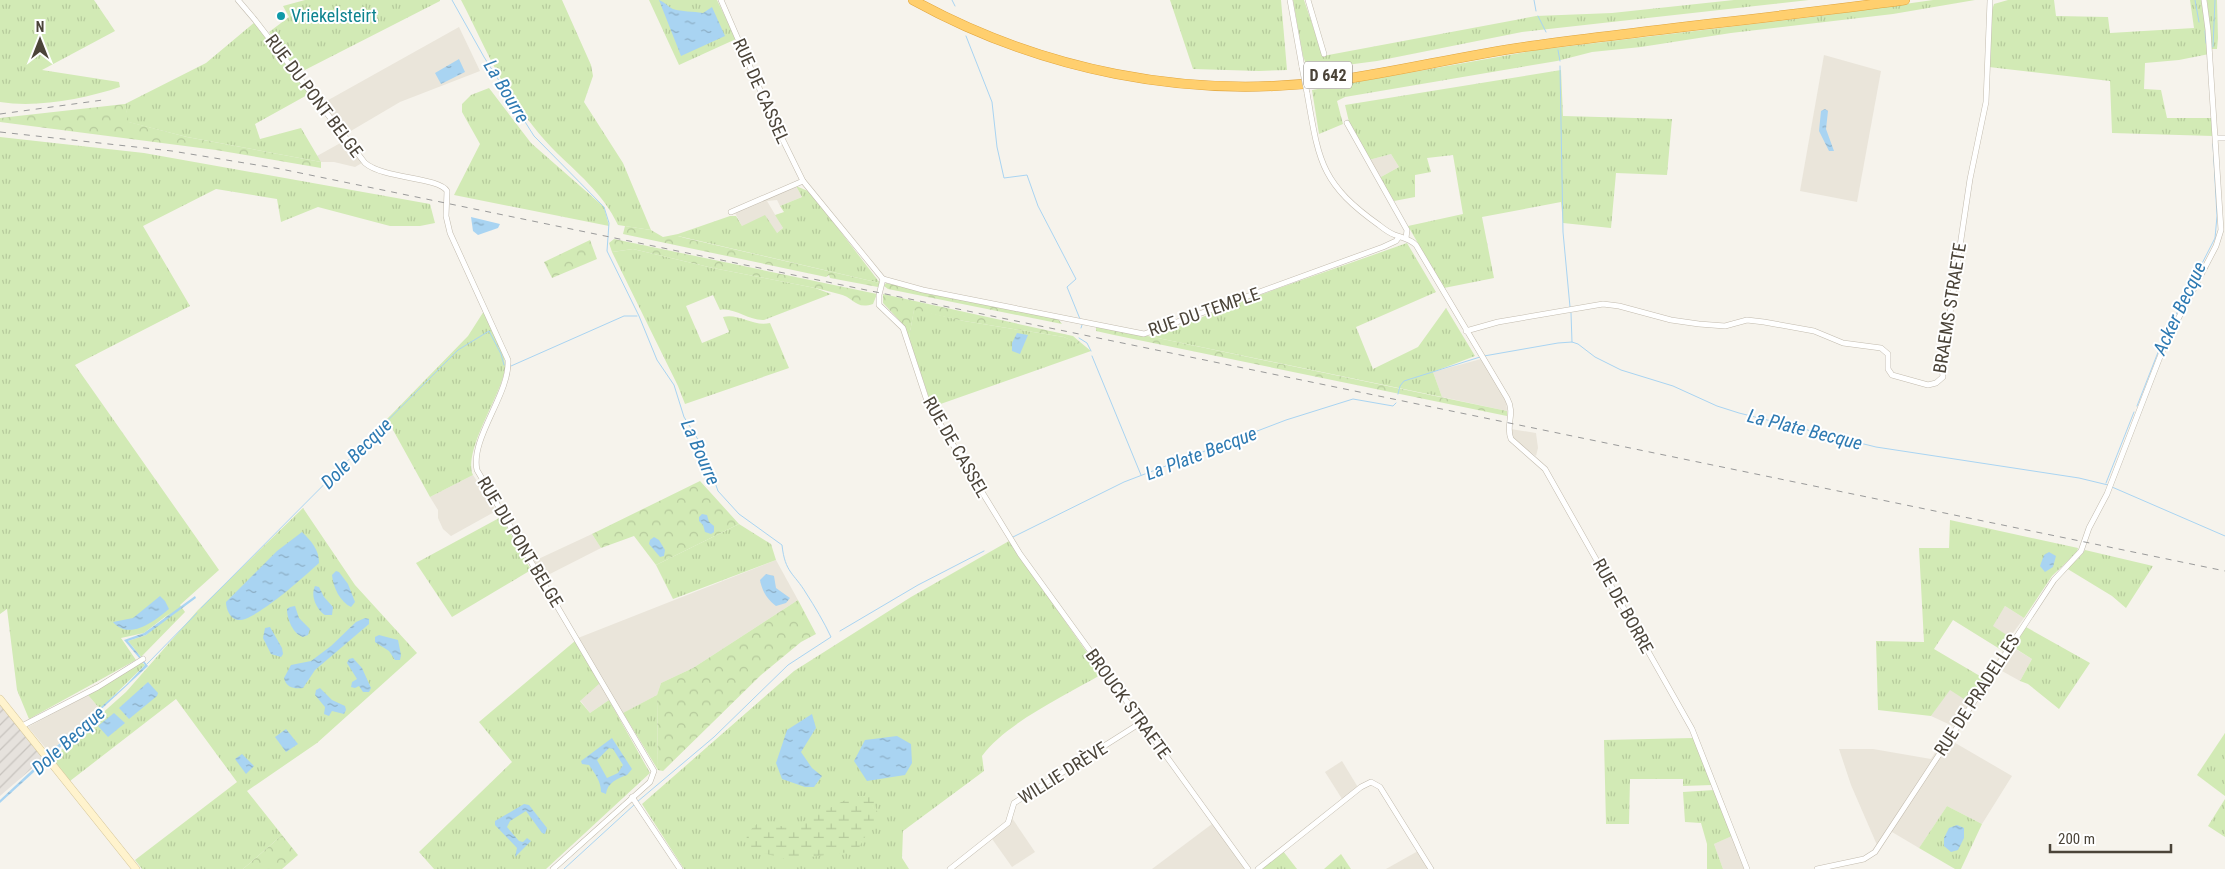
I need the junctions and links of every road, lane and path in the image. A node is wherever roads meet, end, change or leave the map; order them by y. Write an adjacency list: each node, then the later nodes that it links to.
1 (238, 0): 26 (street, RUE DU PONT BELGE)
2 (720, 0): 15 (street, RUE DE CASSEL)
3 (913, 0): 8 (highway, D 642)
4 (926, 0): 7 (highway, D 642)
5 (1290, 0): 17 (street, bridge)
6 (1308, 0): 11 (street)
7 (1859, 0)
8 (1905, 0)
9 (2204, 0): 13 (street, RUE DE PRADELLES)
10 (1990, 1): 20 (street, BRAEMS STRAETE)
11 (1324, 54)
12 (1347, 123): 18 (street)
13 (2216, 138): 14 (street); 35 (street, RUE DE PRADELLES)
14 (2225, 138)
15 (803, 182): 16 (street); 19 (street, RUE DE CASSEL)
16 (731, 212)
17 (1399, 237): 18 (street); 19 (street, RUE DU TEMPLE)
18 (1406, 238): 20 (street, RUE DE BORRE)
19 (883, 279): 21 (street, RUE DE CASSEL)
20 (1466, 331): 34 (street, RUE DE BORRE)
21 (1010, 539): 24 (street, BROUCK STRAETE)
22 (141, 660): 25 (street)
23 (0, 699): 25 (street)
24 (1142, 722): 30 (street, WILLIE DRÈVE); 31 (street, BROUCK STRAETE)
25 (22, 726): 27 (street)
26 (634, 798): 28 (street, RUE DU PONT BELGE); 29 (street)
27 (136, 869)
28 (553, 869)
29 (680, 869)
30 (950, 869)
31 (1248, 869)
32 (1258, 869): 33 (street)
33 (1431, 869)
34 (1747, 869)
35 (1817, 869)

